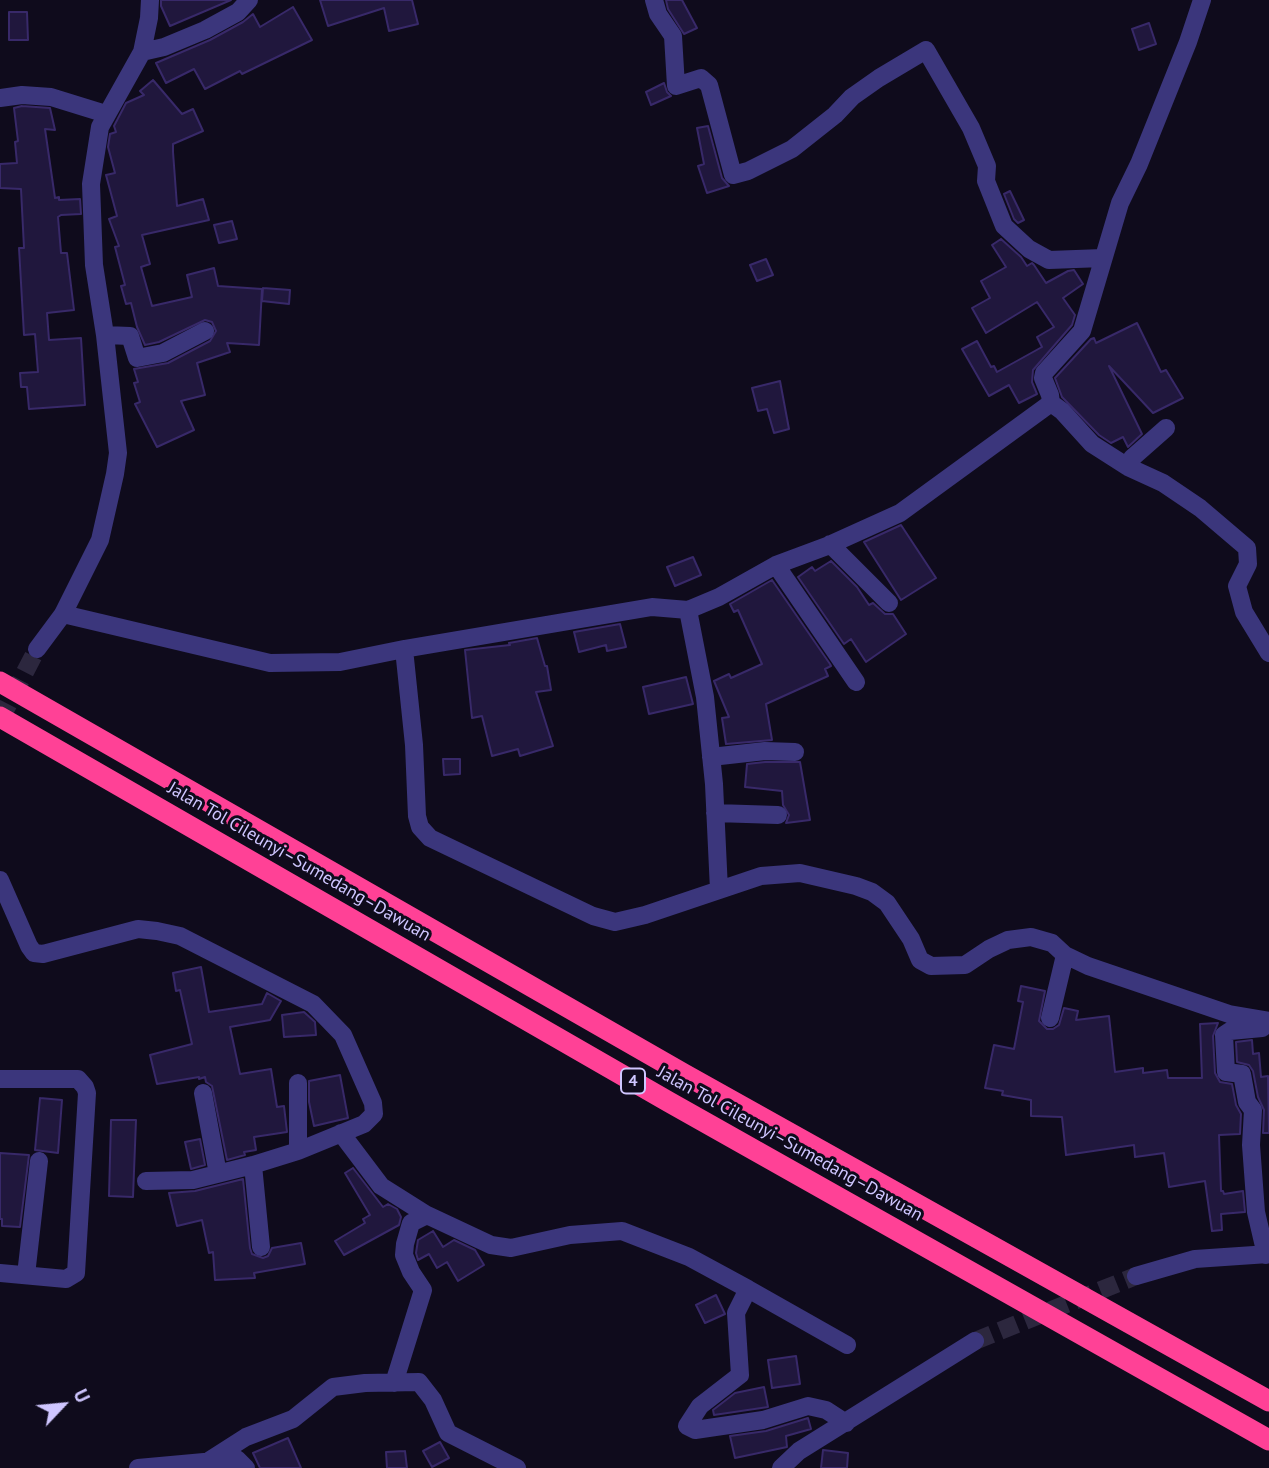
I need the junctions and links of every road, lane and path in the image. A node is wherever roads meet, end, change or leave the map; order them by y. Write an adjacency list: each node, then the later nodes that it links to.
1 (150, 0): 5 (street)
2 (249, 0): 5 (street)
3 (654, 0): 8 (street)
4 (1202, 0): 8 (street)
5 (142, 52): 7 (street)
6 (0, 98): 7 (street)
7 (106, 114): 10 (street)
8 (1103, 258): 11 (street)
9 (205, 331): 10 (street)
10 (105, 335): 18 (street)
11 (1051, 403): 13 (street); 14 (street)
12 (1166, 428): 13 (street)
13 (1128, 467): 21 (street)
14 (830, 544): 15 (street); 16 (street)
15 (776, 565): 17 (street); 23 (street)
16 (889, 603)
17 (688, 610): 20 (street); 26 (street)
18 (63, 614): 19 (street); 20 (street)
19 (37, 649)
20 (404, 649): 30 (street)
21 (1269, 653)
22 (0, 682): 53 (highway, Jalan Tol Cileunyi–Sumedang–Dawuan / 4)
23 (856, 682)
24 (0, 717): 55 (highway, Jalan Tol Cileunyi–Sumedang–Dawuan / 4)
25 (795, 752): 26 (street)
26 (711, 757): 27 (street)
27 (715, 813): 28 (street); 30 (street)
28 (778, 815)
29 (0, 880): 37 (street)
30 (719, 890): 31 (street)
31 (1065, 956): 32 (street); 33 (street)
32 (1051, 1018)
33 (1269, 1022): 45 (street)
34 (0, 1079): 47 (street)
35 (298, 1083): 38 (street)
36 (203, 1093): 41 (street)
37 (341, 1133): 38 (street); 43 (street)
38 (298, 1151): 40 (street)
39 (39, 1161): 47 (street)
40 (253, 1165): 41 (street); 44 (street)
41 (218, 1174): 42 (street)
42 (146, 1181)
43 (427, 1215): 49 (street); 52 (street)
44 (261, 1247)
45 (1268, 1255): 48 (street)
46 (0, 1273): 47 (street)
47 (26, 1275)
48 (1136, 1276)
49 (748, 1289): 51 (street); 54 (street)
50 (975, 1341): 54 (street)
51 (847, 1345)
52 (394, 1383): 56 (street); 59 (street)
53 (1269, 1401)
54 (846, 1423): 60 (street)
55 (1269, 1440)
56 (211, 1460): 57 (street); 58 (street)
57 (138, 1468)
58 (246, 1468)
59 (517, 1468)
60 (781, 1468)

